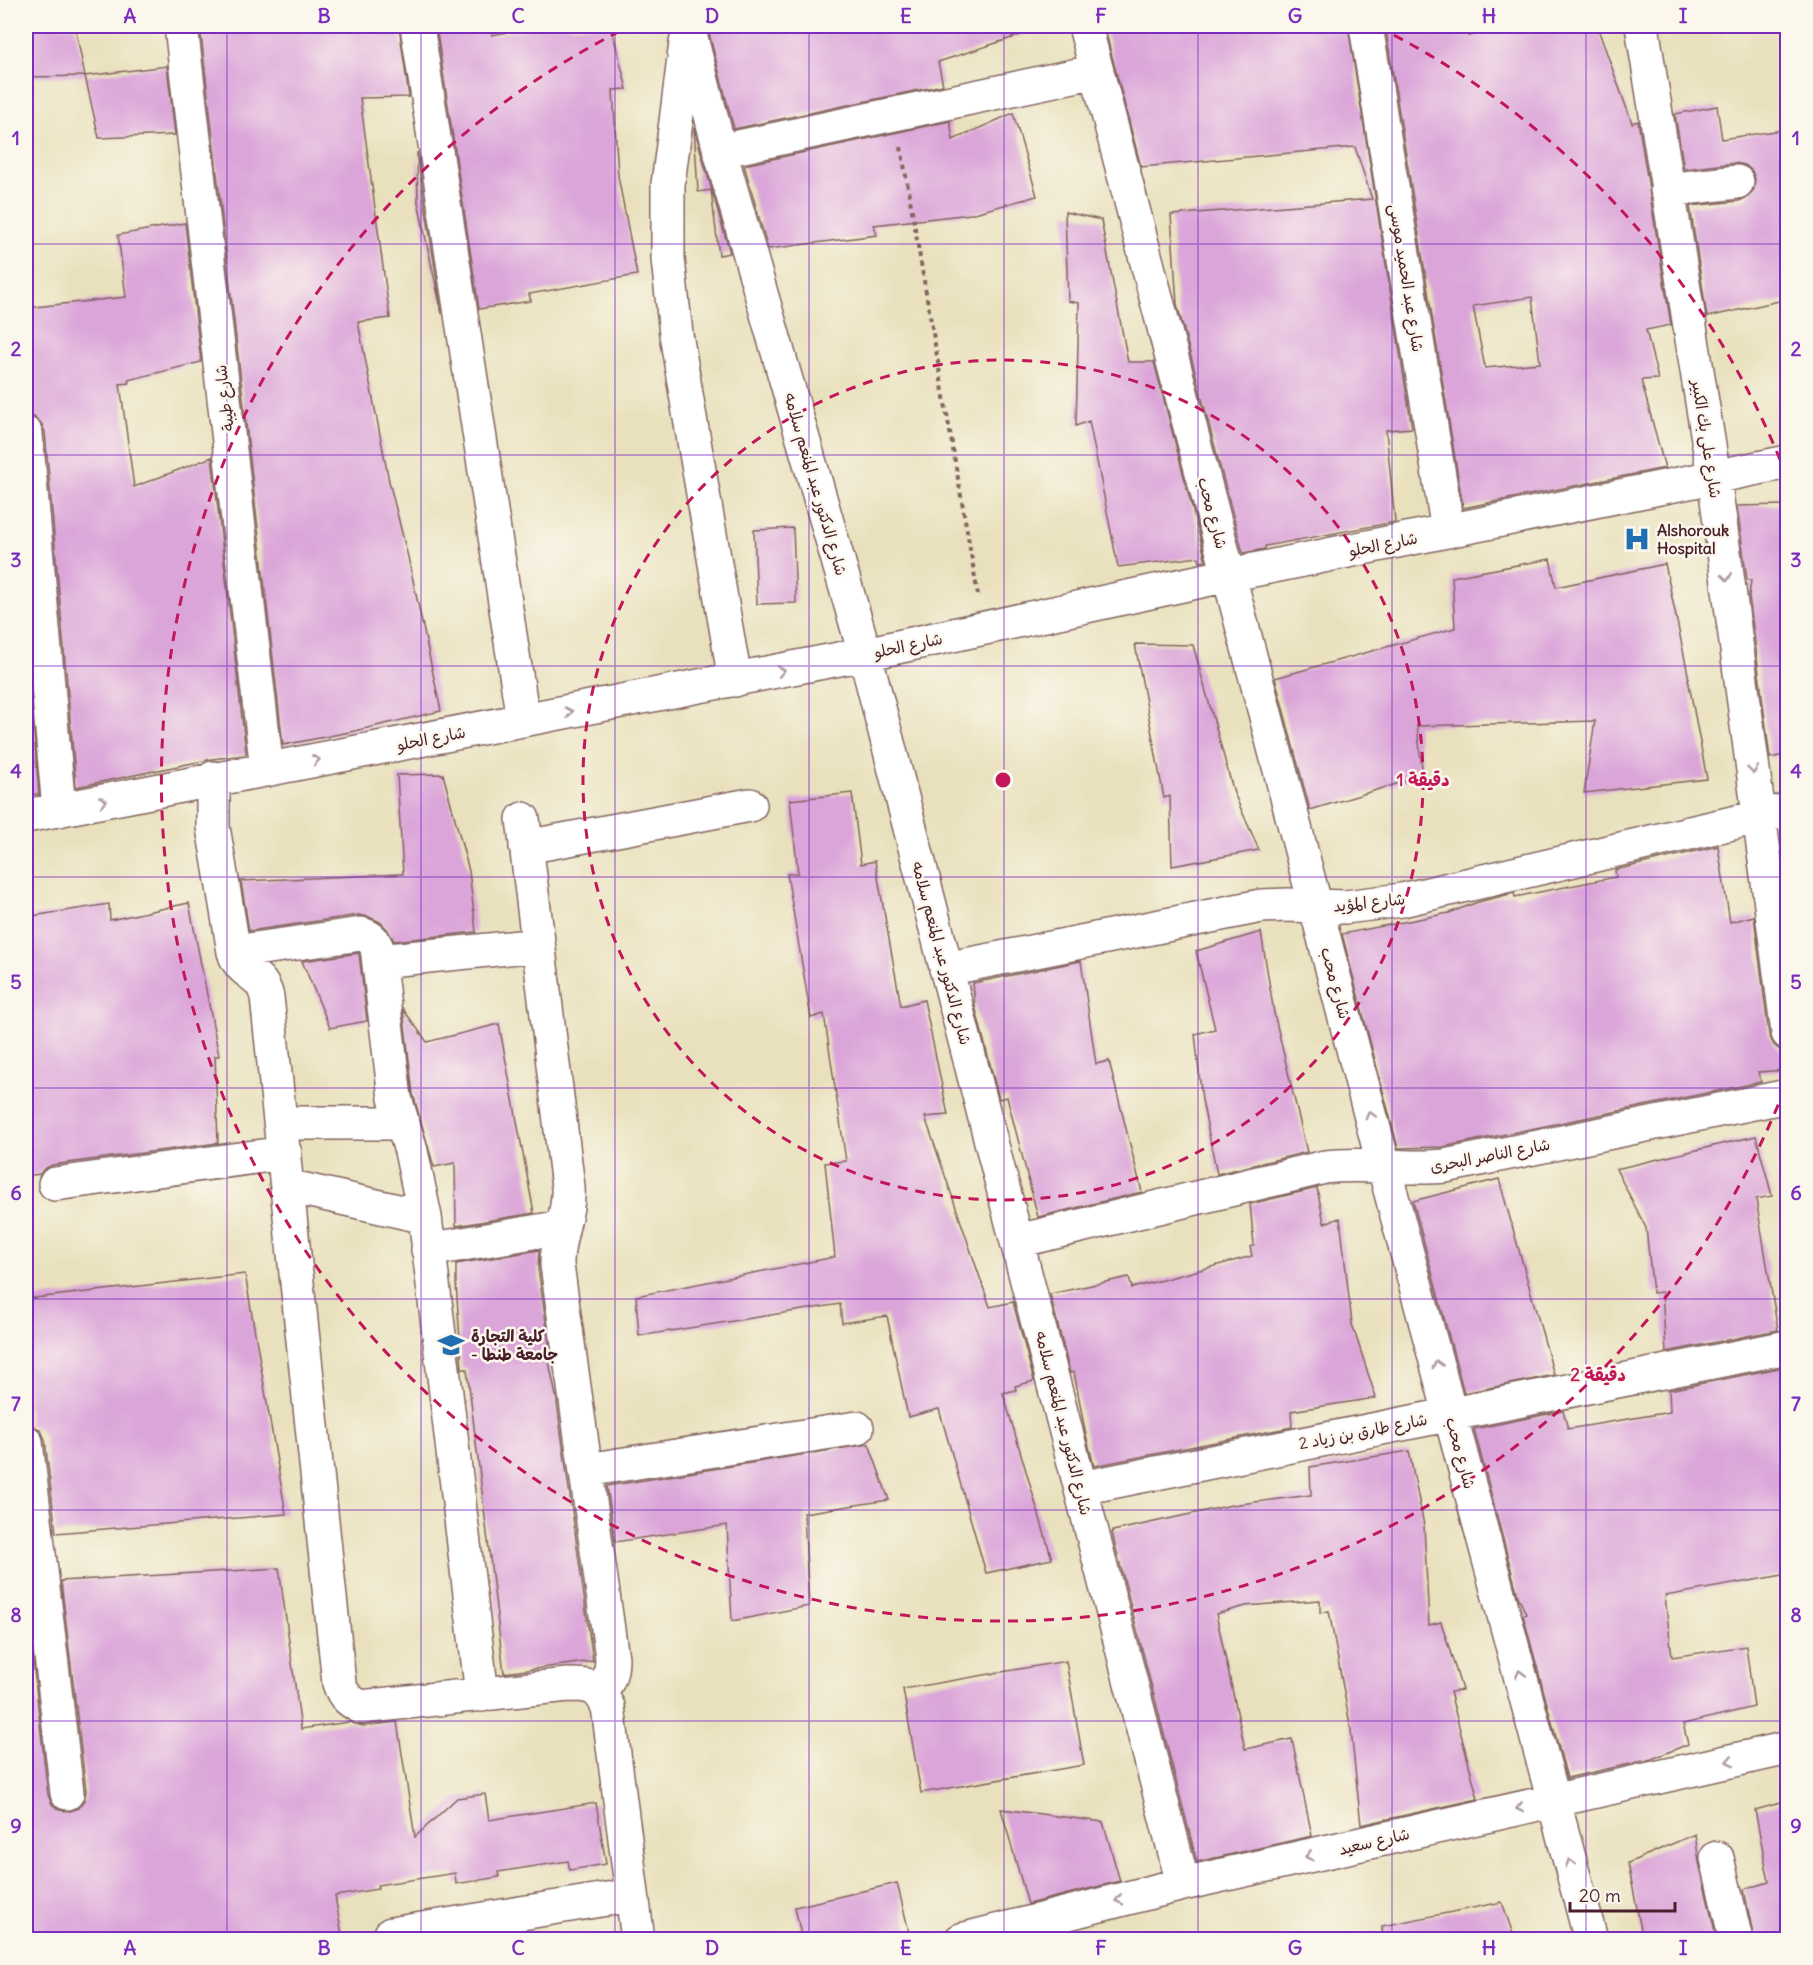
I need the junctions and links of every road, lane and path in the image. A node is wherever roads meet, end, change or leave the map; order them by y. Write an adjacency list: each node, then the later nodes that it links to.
1 (181, 26): 21 (street, شارع طيبة)
2 (417, 26): 20 (street)
3 (688, 26): 9 (street, شارع الدكتور عبد المنعم سلامه); 19 (street)
4 (1085, 26): 7 (street, شارع محب)
5 (1366, 26): 15 (street, شارع عبد الحميد موسى)
6 (1642, 26): 11 (street, شارع على بك الكبير)
7 (1097, 71): 8 (street); 16 (street, شارع محب)
8 (895, 114): 9 (street); 17 (path)
9 (720, 151): 18 (street, شارع الدكتور عبد المنعم سلامه)
10 (1737, 182): 11 (street)
11 (1667, 190): 14 (street, شارع على بك الكبير)
12 (26, 434): 24 (street)
13 (1788, 462): 14 (street, شارع الحلو)
14 (1714, 477): 15 (street, شارع الحلو); 25 (street, شارع على بك الكبير, one-way to 25)
15 (1448, 531): 16 (street, شارع الحلو)
16 (1229, 575): 17 (street, شارع الحلو); 27 (street, شارع محب)
17 (984, 628): 18 (street, شارع الحلو)
18 (865, 654): 19 (street, شارع الحلو, one-way to 18); 31 (street, شارع الدكتور عبد المنعم سلامه)
19 (735, 680): 20 (street, شارع الحلو, one-way to 19)
20 (523, 720): 21 (street, شارع الحلو, one-way to 20)
21 (267, 770): 22 (street, شارع الحلو)
22 (213, 778): 24 (street, شارع الحلو, one-way to 22); 29 (street)
23 (750, 805): 28 (street)
24 (59, 810): 26 (street, شارع الحلو)
25 (1773, 813): 27 (street, شارع المؤيد); 32 (street, شارع على بك الكبير)
26 (26, 816)
27 (1316, 907): 31 (street, شارع المؤيد); 36 (street, شارع محب, one-way to 27)
28 (538, 945): 30 (street); 40 (street)
29 (234, 952): 30 (street); 35 (street)
30 (379, 961): 34 (street)
31 (946, 969): 41 (street, شارع الدكتور عبد المنعم سلامه)
32 (1788, 1033)
33 (1788, 1096): 36 (street, شارع الناصر البحرى)
34 (401, 1123): 35 (street); 39 (street)
35 (283, 1138): 37 (street); 38 (street)
36 (1384, 1167): 41 (street, شارع الناصر البحرى); 44 (street, شارع محب, one-way to 36)
37 (55, 1184)
38 (288, 1186): 39 (street); 50 (street)
39 (424, 1217): 42 (street)
40 (562, 1227): 42 (street); 47 (street)
41 (1018, 1241): 48 (street, شارع الدكتور عبد المنعم سلامه)
42 (428, 1250): 50 (street)
43 (1788, 1347): 44 (street, شارع طارق بن زياد 2)
44 (1450, 1413): 48 (street, شارع طارق بن زياد 2); 53 (street, شارع محب, one-way to 44)
45 (857, 1428): 47 (street)
46 (26, 1443): 52 (street)
47 (586, 1470): 49 (street)
48 (1081, 1488): 55 (street, شارع الدكتور عبد المنعم سلامه)
49 (601, 1692): 50 (street); 56 (street)
50 (482, 1695)
51 (1788, 1748): 53 (street, شارع سعيد, one-way to 53)
52 (67, 1793)
53 (1553, 1801): 55 (street, شارع سعيد, one-way to 55); 61 (street, شارع محب, one-way to 53)
54 (1717, 1857): 62 (street)
55 (1182, 1884): 60 (street, شارع سعيد, one-way to 60)
56 (632, 1895): 57 (street); 59 (street)
57 (481, 1930): 58 (street)
58 (391, 1934)
59 (638, 1940)
60 (961, 1940)
61 (1591, 1940)
62 (1736, 1940)

